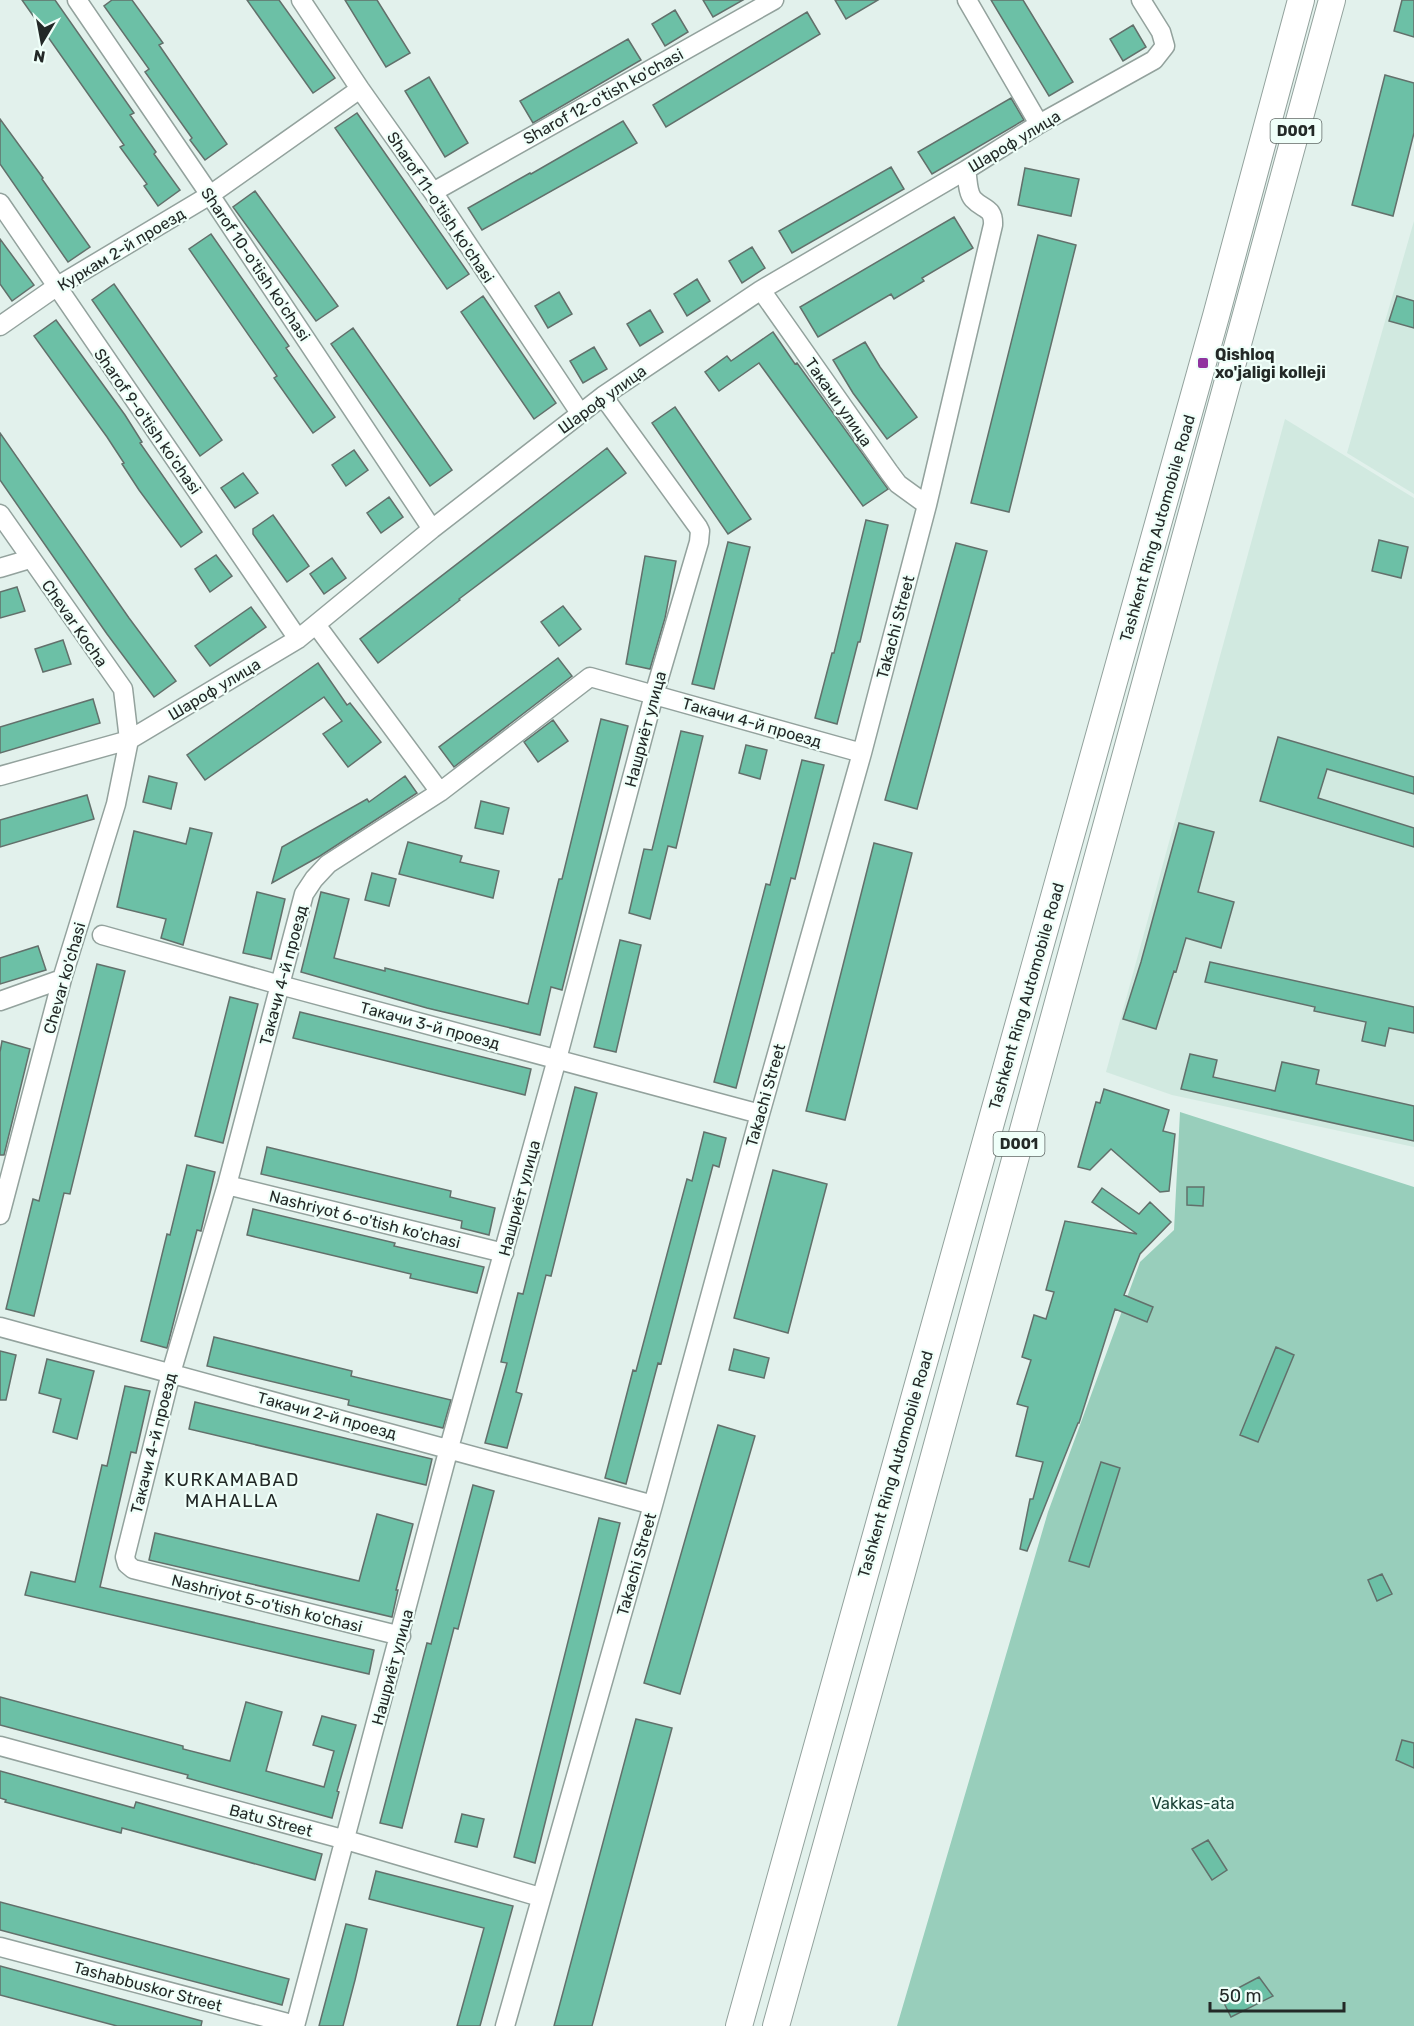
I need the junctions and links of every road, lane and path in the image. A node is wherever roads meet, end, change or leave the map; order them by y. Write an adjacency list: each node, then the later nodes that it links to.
1 (76, 0): 12 (street, Sharof 10-o'tish ko'chasi)
2 (301, 0): 8 (street, Sharof 11-o'tish ko'chasi)
3 (774, 0): 11 (street, Sharof 12-o'tish ko'chasi)
4 (967, 0): 9 (street)
5 (1141, 0): 9 (street, Шароф улица)
6 (1301, 0): 31 (highway, Tashkent Ring Automobile Road / D001)
7 (1332, 0): 32 (highway, Tashkent Ring Automobile Road / D001)
8 (360, 89): 11 (street, Sharof 11-o'tish ko'chasi); 12 (street, Куркам 2-й проезд)
9 (1039, 124): 10 (street, Шароф улица)
10 (966, 170): 15 (street, Шароф улица); 19 (street, Takachi Street)
11 (433, 192): 18 (street, Sharof 11-o'tish ko'chasi)
12 (210, 195): 14 (street, Куркам 2-й проезд); 21 (street, Sharof 10-o'tish ko'chasi)
13 (0, 203): 14 (street, Sharof 9-o'tish ko'chasi)
14 (56, 287): 16 (street, Куркам 2-й проезд); 25 (street, Sharof 9-o'tish ko'chasi)
15 (761, 290): 17 (street, Шароф улица); 19 (street, Такачи улица)
16 (0, 327)
17 (603, 396): 18 (street, Шароф улица); 26 (street, Нашриёт улица)
18 (580, 413): 21 (street, Шароф улица)
19 (927, 505): 28 (street, Takachi Street)
20 (0, 514): 22 (street, Chevar Kocha)
21 (432, 530): 24 (street, Шароф улица)
22 (30, 559): 23 (street); 27 (street, Chevar Kocha)
23 (0, 568)
24 (316, 626): 25 (street, Шароф улица); 30 (street)
25 (298, 639): 27 (street, Шароф улица)
26 (654, 695): 28 (street, Такачи 4-й проезд); 30 (street, Такачи 4-й проезд); 37 (street, Нашриёт улица)
27 (129, 740): 29 (street, Шароф улица); 34 (street, Chevar ko'chasi)
28 (862, 753): 38 (street, Takachi Street)
29 (0, 776)
30 (440, 792): 35 (street, Такачи 4-й проезд)
31 (1079, 807): 32 (highway); 49 (highway, Tashkent Ring Automobile Road / D001)
32 (1109, 815): 50 (highway, Tashkent Ring Automobile Road / D001)
33 (102, 935): 35 (street, Такачи 3-й проезд)
34 (62, 979): 36 (street); 40 (street, Chevar ko'chasi)
35 (280, 985): 37 (street, Такачи 3-й проезд); 39 (street, Такачи 4-й проезд)
36 (0, 1001)
37 (557, 1059): 38 (street, Такачи 3-й проезд); 41 (street, Нашриёт улица)
38 (760, 1114): 45 (street, Takachi Street)
39 (227, 1185): 41 (street, Nashriyot 6-o'tish ko'chasi); 43 (street, Такачи 4-й проезд)
40 (0, 1215)
41 (504, 1253): 44 (street, Нашриёт улица)
42 (0, 1327): 43 (street, Такачи 2-й проезд)
43 (171, 1373): 44 (street, Такачи 2-й проезд); 46 (street, Такачи 4-й проезд)
44 (449, 1448): 45 (street, Такачи 2-й проезд); 47 (street, Нашриёт улица)
45 (653, 1505): 52 (street, Takachi Street)
46 (133, 1569): 47 (street, Nashriyot 5-o'tish ko'chasi)
47 (401, 1636): 51 (street, Нашриёт улица)
48 (0, 1746): 51 (street, Batu Street)
49 (793, 1828): 50 (highway); 54 (highway, Tashkent Ring Automobile Road / D001)
50 (828, 1836): 55 (highway, Tashkent Ring Automobile Road / D001)
51 (346, 1840): 52 (street, Batu Street); 56 (street, Нашриёт улица)
52 (540, 1897): 57 (street, Takachi Street)
53 (0, 1947): 56 (street, Tashabbuskor Street)
54 (758, 1956): 58 (highway); 59 (highway, Tashkent Ring Automobile Road / D001)
55 (793, 1963): 60 (highway, Tashkent Ring Automobile Road / D001); 61 (highway)
56 (295, 2026)
57 (505, 2026)
58 (731, 2026)
59 (739, 2026)
60 (776, 2026)
61 (789, 2026)

